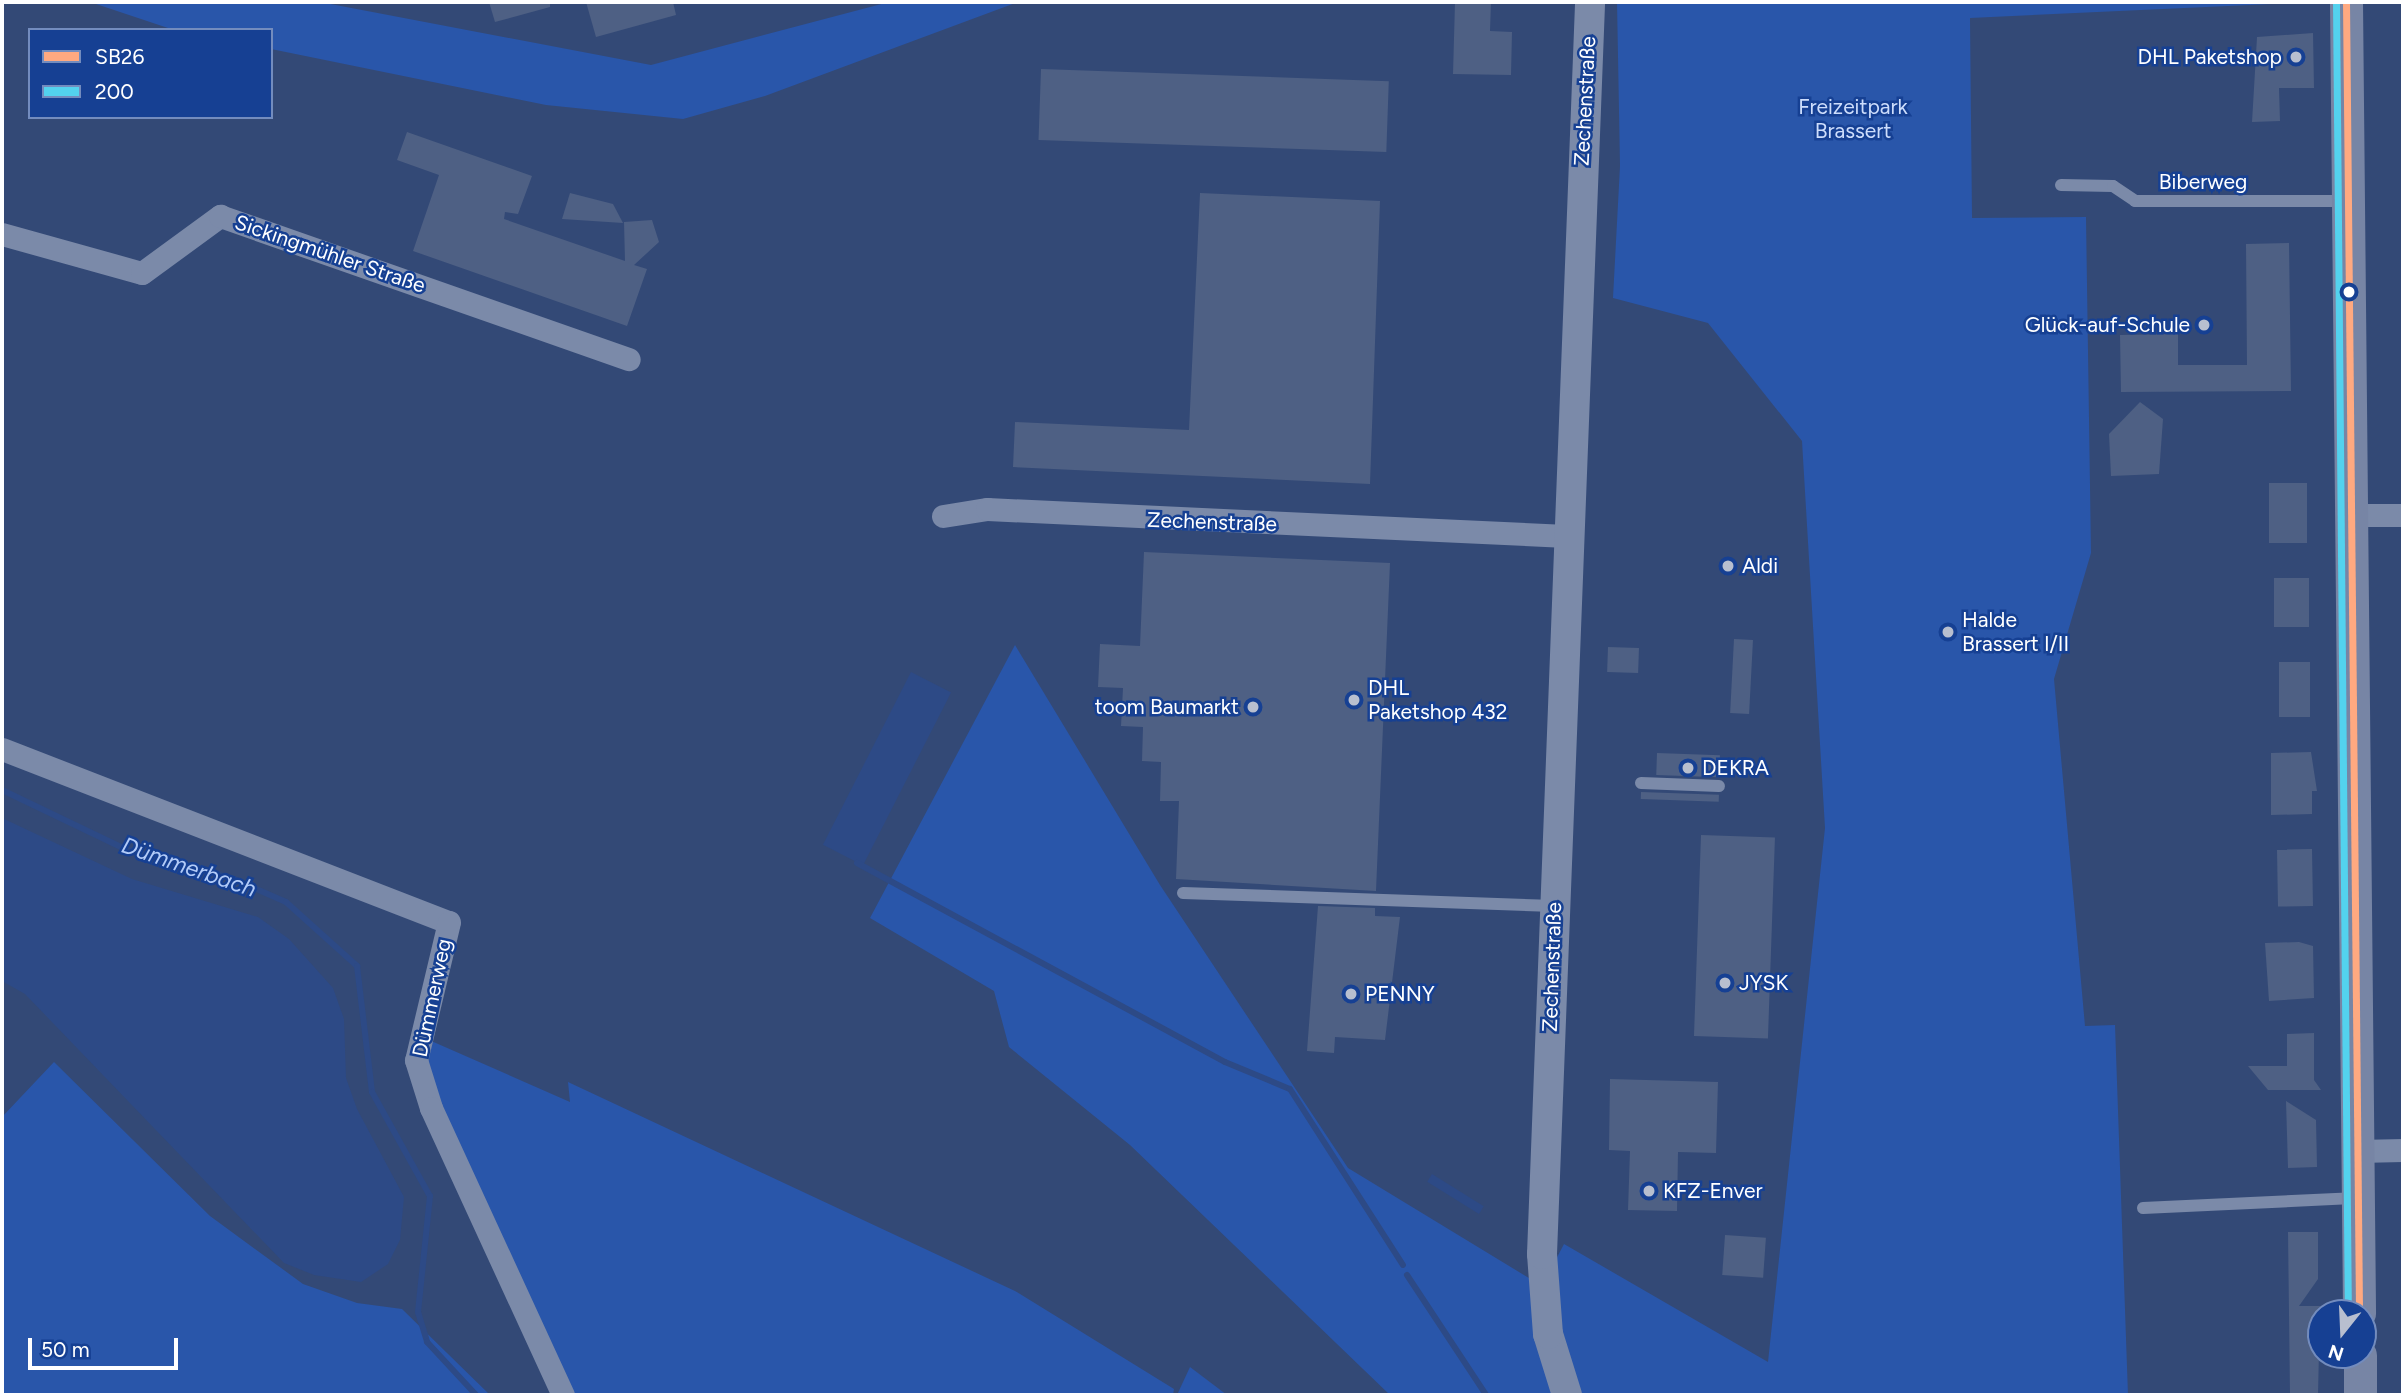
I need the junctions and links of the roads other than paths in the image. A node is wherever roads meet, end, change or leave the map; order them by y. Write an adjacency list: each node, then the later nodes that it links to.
1 (1590, 2): 10 (street, Zechenstraße)
2 (2346, 2): 4 (main road)
3 (2061, 185): 4 (lane, Biberweg)
4 (2349, 201): 7 (main road)
5 (2, 234): 6 (street, Sickingmühler Straße)
6 (629, 359)
7 (2352, 515): 8 (street); 17 (main road)
8 (2403, 515)
9 (943, 516): 10 (street, Zechenstraße)
10 (1566, 536): 15 (street, Zechenstraße)
11 (2, 749): 22 (street, Dümmerweg)
12 (1641, 783): 13 (lane)
13 (1719, 786)
14 (1184, 893): 15 (lane)
15 (1555, 906): 23 (street, Zechenstraße)
16 (2403, 1150): 17 (street)
17 (2358, 1151): 18 (main road)
18 (2358, 1198): 19 (lane); 20 (main road)
19 (2143, 1208)
20 (2359, 1299)
21 (2360, 1369): 24 (main road)
22 (563, 1395)
23 (1567, 1395)
24 (2360, 1395)

